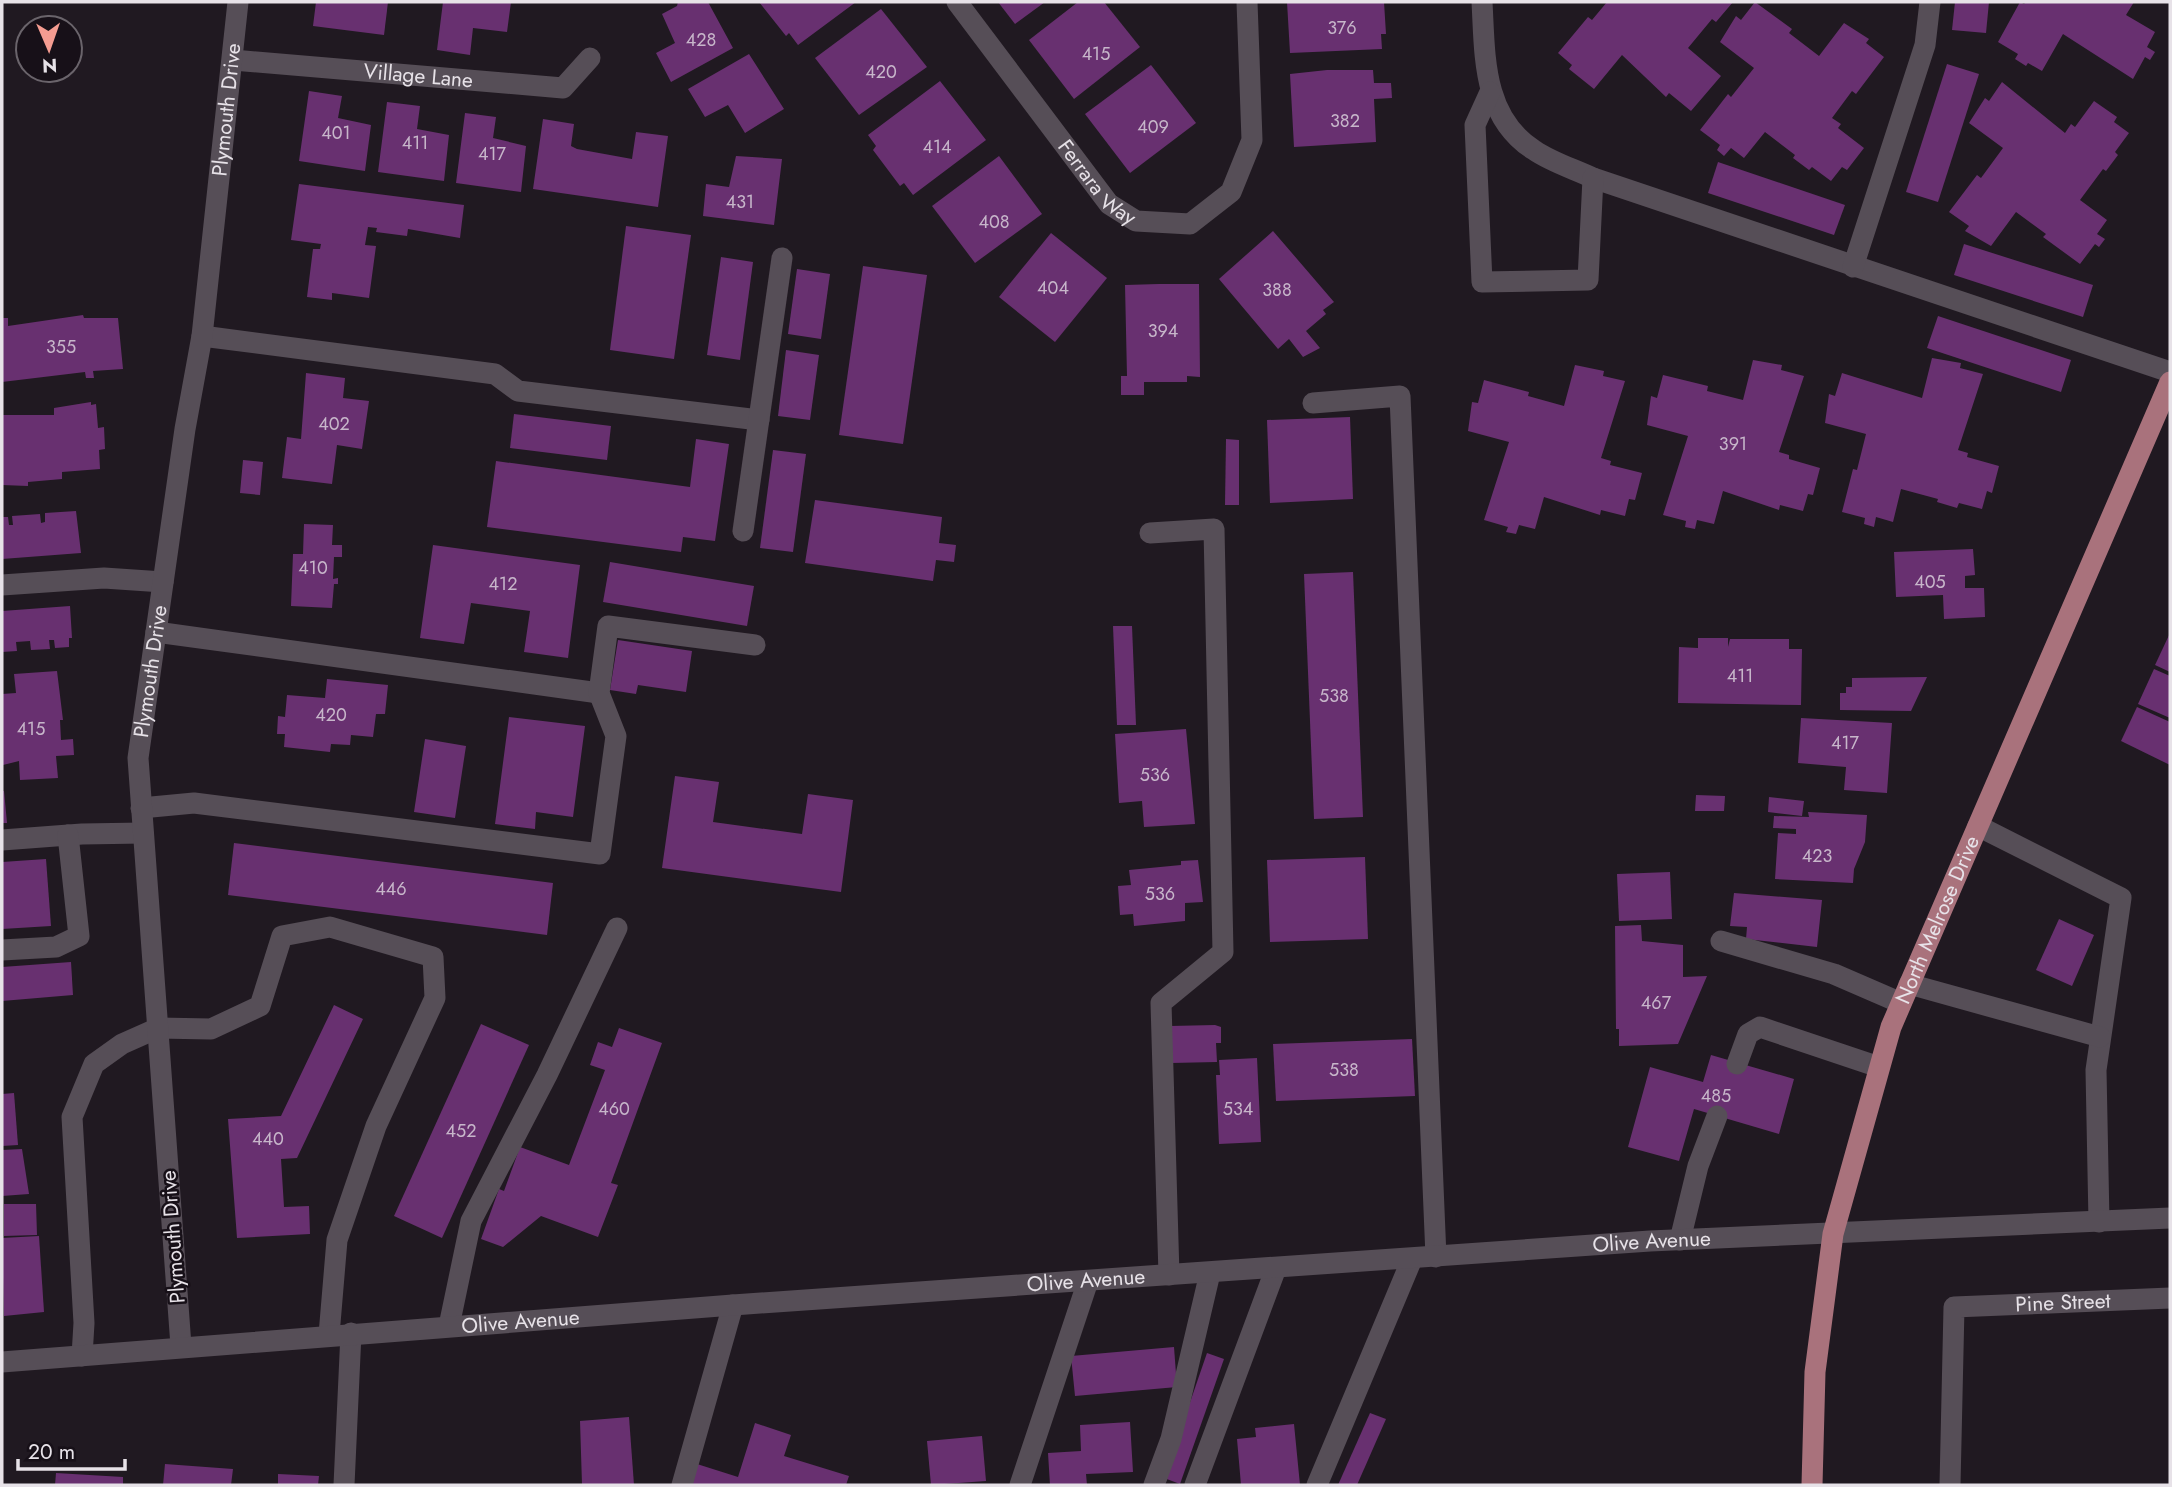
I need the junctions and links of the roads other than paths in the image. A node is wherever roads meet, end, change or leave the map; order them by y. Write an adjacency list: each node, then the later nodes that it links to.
1 (238, 2): 7 (street, Plymouth Drive)
2 (957, 2): 3 (street, Ferrara Way)
3 (1247, 2)
4 (1482, 2): 8 (street)
5 (1930, 2): 11 (street)
6 (590, 58): 7 (street, Village Lane)
7 (233, 60): 12 (street, Plymouth Drive)
8 (1490, 92): 9 (street); 9 (street)
9 (1593, 178): 11 (street)
10 (782, 258): 16 (street)
11 (1853, 267): 13 (street)
12 (202, 336): 16 (street); 19 (street, Plymouth Drive)
13 (2170, 372)
14 (2170, 382): 25 (main road, North Melrose Drive)
15 (1313, 403): 42 (street)
16 (759, 420): 17 (street)
17 (743, 531)
18 (1150, 533): 46 (street)
19 (163, 582): 20 (street); 21 (street, Plymouth Drive)
20 (2, 585)
21 (156, 632): 23 (street); 24 (street, Plymouth Drive)
22 (755, 645): 23 (street)
23 (599, 693): 24 (street)
24 (141, 808): 26 (street, Plymouth Drive)
25 (1978, 826): 32 (main road, North Melrose Drive); 34 (street)
26 (143, 833): 27 (street); 33 (street, Plymouth Drive)
27 (68, 835): 28 (street); 31 (street)
28 (2, 840)
29 (617, 928): 50 (street)
30 (1721, 941): 32 (street)
31 (2, 950)
32 (1905, 994): 34 (street); 36 (main road, North Melrose Drive)
33 (158, 1028): 52 (street); 53 (street, Plymouth Drive); 54 (street)
34 (2101, 1037): 39 (street)
35 (1737, 1064): 36 (street)
36 (1880, 1067): 40 (main road, North Melrose Drive)
37 (1717, 1116): 41 (street)
38 (2170, 1218): 39 (street, Olive Avenue)
39 (2099, 1222): 40 (street, Olive Avenue)
40 (1833, 1234): 41 (street, Olive Avenue); 62 (main road, North Melrose Drive)
41 (1680, 1240): 42 (street, Olive Avenue)
42 (1436, 1257): 43 (street, Olive Avenue)
43 (1412, 1259): 44 (street, Olive Avenue); 61 (street)
44 (1276, 1268): 45 (street, Olive Avenue); 60 (street)
45 (1210, 1273): 46 (street, Olive Avenue); 59 (street)
46 (1169, 1275): 47 (street, Olive Avenue)
47 (1088, 1281): 49 (street, Olive Avenue); 58 (street)
48 (2170, 1298): 63 (street, Pine Street)
49 (733, 1305): 50 (street, Olive Avenue); 57 (street)
50 (449, 1326): 51 (street, Olive Avenue)
51 (351, 1333): 52 (street, Olive Avenue); 56 (street)
52 (329, 1335): 53 (street, Olive Avenue)
53 (181, 1346): 54 (street, Olive Avenue)
54 (82, 1356): 55 (street, Olive Avenue)
55 (2, 1362)
56 (344, 1485)
57 (682, 1485)
58 (1020, 1485)
59 (1154, 1485)
60 (1195, 1485)
61 (1317, 1485)
62 (1812, 1485)
63 (1951, 1485)

